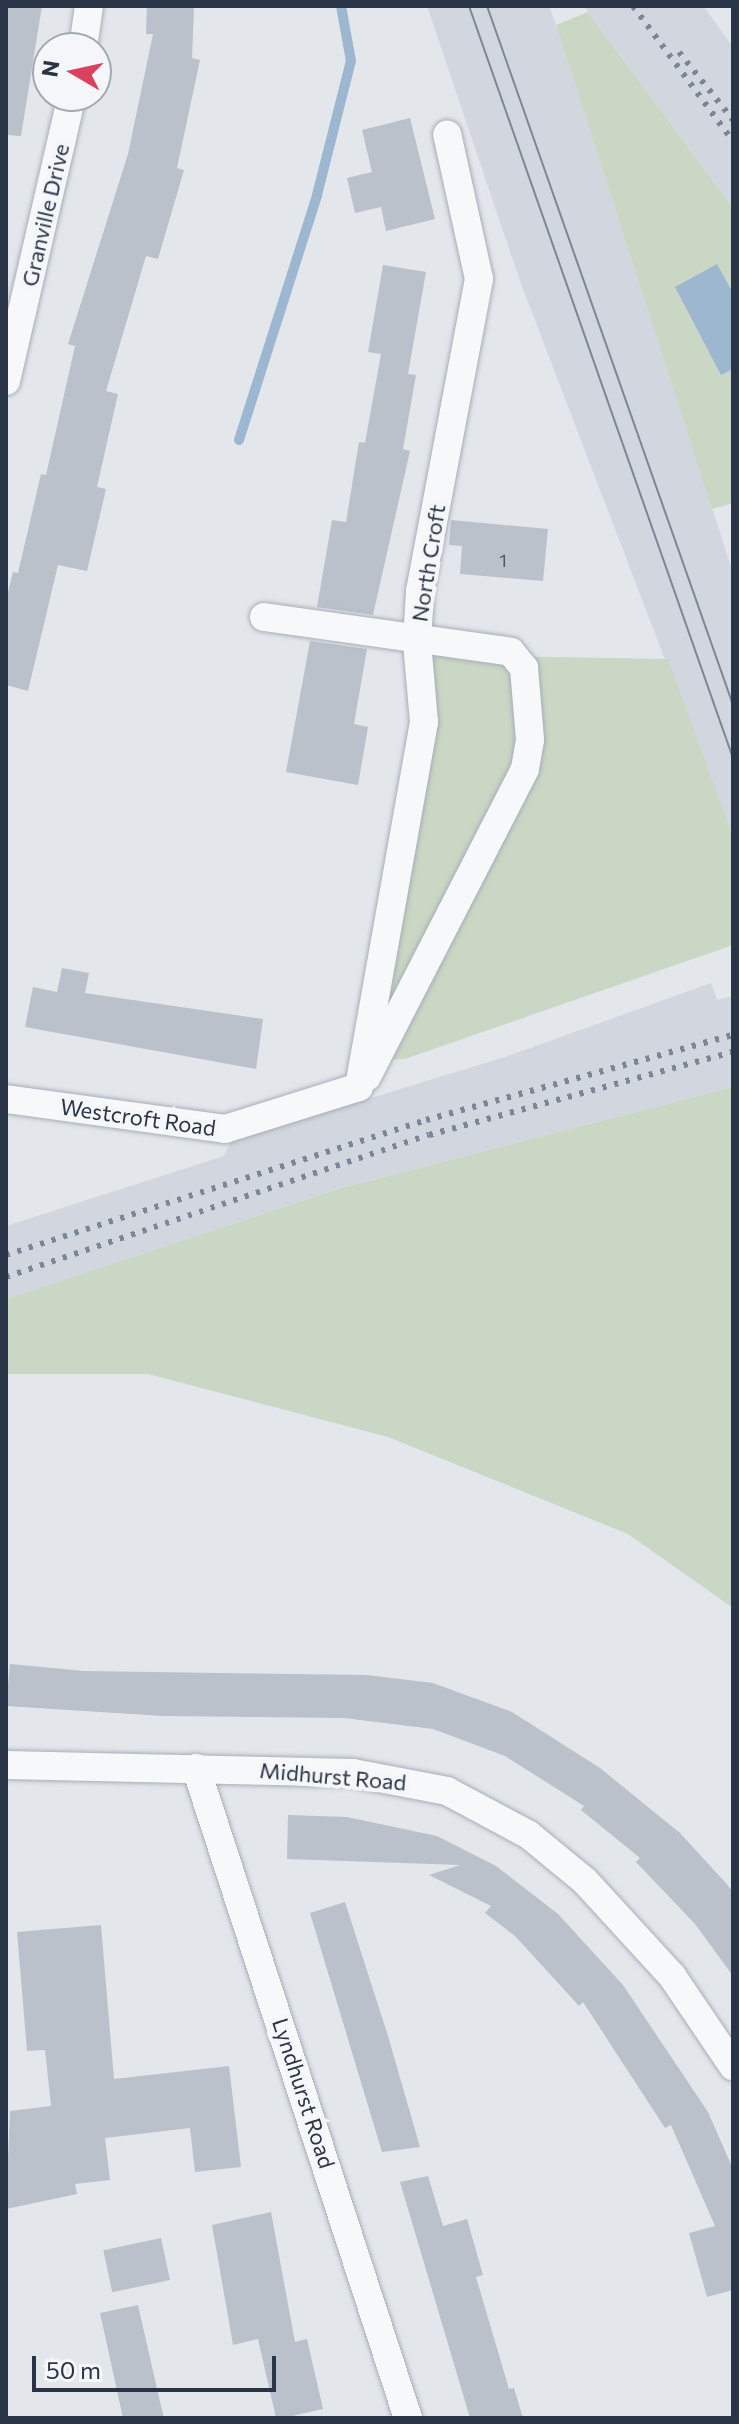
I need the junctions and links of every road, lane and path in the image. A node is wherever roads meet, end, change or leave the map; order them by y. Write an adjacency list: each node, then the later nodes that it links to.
1 (89, 6): 2 (street)
2 (85, 32)
3 (68, 112): 5 (street, Granville Drive)
4 (447, 134): 8 (street, North Croft)
5 (10, 350): 6 (street, Granville Drive)
6 (6, 381)
7 (264, 617): 8 (street)
8 (417, 642): 9 (street, North Croft); 9 (street)
9 (359, 1087): 10 (street, Westcroft Road)
10 (6, 1099)
11 (6, 1765): 12 (street, Midhurst Road)
12 (196, 1768): 13 (street, Midhurst Road); 14 (street, Lyndhurst Road)
13 (733, 2066)
14 (408, 2418)

